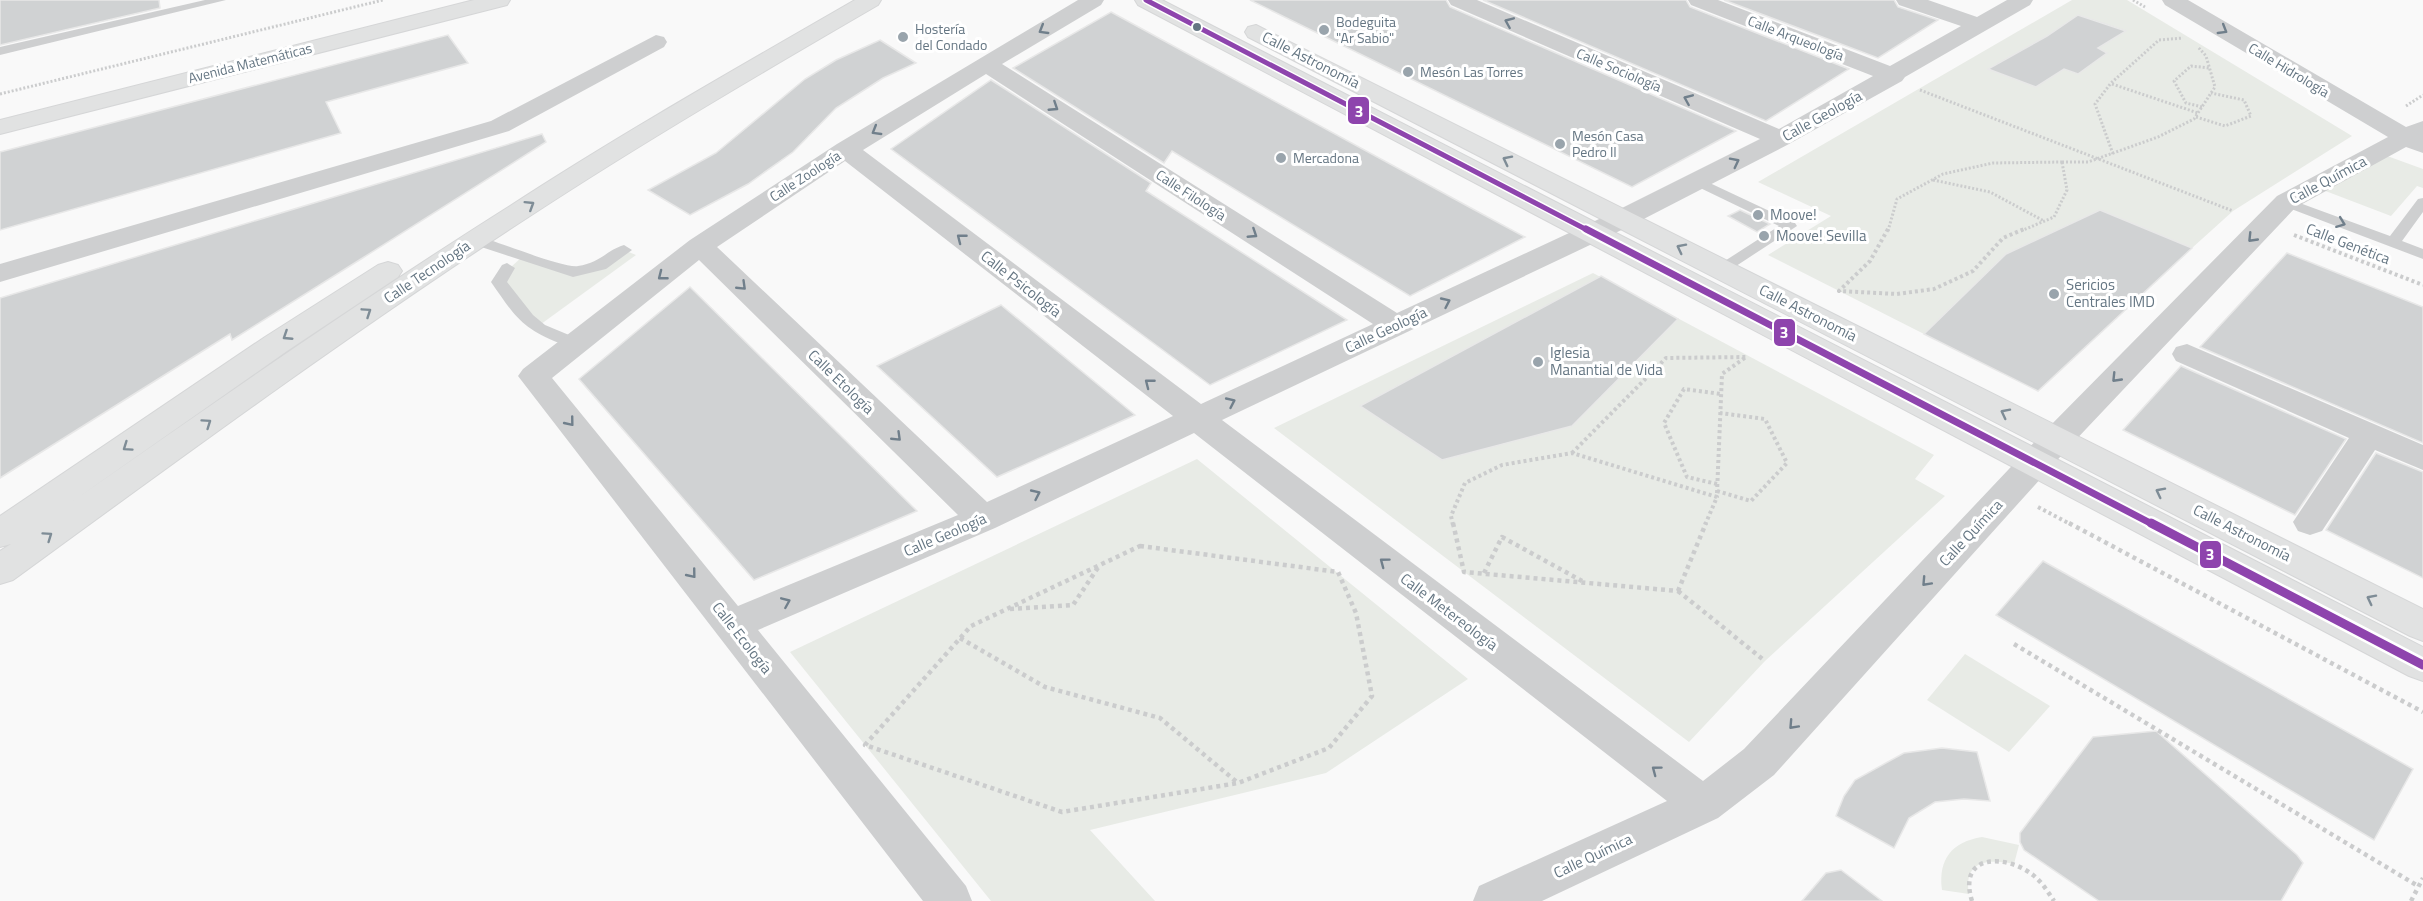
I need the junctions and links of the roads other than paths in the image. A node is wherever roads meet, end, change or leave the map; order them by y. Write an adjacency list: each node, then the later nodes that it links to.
1 (220, 0): 16 (lane)
2 (447, 0): 19 (main road, Avenida Matemáticas)
3 (500, 0): 20 (main road, Avenida Matemáticas)
4 (839, 0): 47 (main road, Calle Tecnología, one-way to 47)
5 (870, 0): 29 (main road, Calle Tecnología, one-way to 5)
6 (1093, 0): 17 (street, Calle Zoología, one-way to 17)
7 (1146, 0): 28 (main road, Calle Astronomía)
8 (1194, 0): 27 (main road, Calle Astronomía, one-way to 8)
9 (1459, 0): 22 (street, Calle Sociología, one-way to 9)
10 (1699, 0): 18 (street, Calle Arqueología)
11 (1907, 0): 14 (street)
12 (2022, 0): 14 (street, Calle Geología)
13 (2173, 0): 21 (street, Calle Hidrología, one-way to 21)
14 (1979, 25): 18 (street, Calle Geología)
15 (656, 42): 36 (street)
16 (0, 51)
17 (986, 64): 23 (street, Calle Zoología, one-way to 23); 37 (street, Calle Filología, one-way to 37)
18 (1894, 76): 22 (street, Calle Geología)
19 (0, 111)
20 (0, 127)
21 (2417, 138): 26 (street, Calle Química)
22 (1780, 139): 24 (street, Calle Geología, one-way to 22)
23 (846, 150): 31 (street, Calle Zoología); 41 (street, Calle Psicología, one-way to 23)
24 (1691, 184): 27 (street, Calle Geología); 35 (lane)
25 (2423, 202): 30 (lane)
26 (2276, 213): 30 (lane, one-way to 30); 43 (street, Calle Química, one-way to 43)
27 (1622, 219): 28 (street, Calle Geología); 35 (main road, Calle Astronomía, one-way to 27)
28 (1592, 232): 37 (street, Calle Geología, one-way to 28); 43 (main road, Calle Astronomía)
29 (474, 240): 32 (lane); 48 (main road, Calle Tecnología, one-way to 29)
30 (2392, 243): 33 (lane)
31 (700, 246): 38 (street, Calle Zoología, one-way to 38); 45 (street, Calle Etología, one-way to 45)
32 (624, 250)
33 (2423, 254)
34 (507, 268): 38 (lane)
35 (1722, 269): 43 (main road, Calle Astronomía, one-way to 35)
36 (0, 273)
37 (1396, 325): 41 (street, Calle Geología, one-way to 37)
38 (575, 344): 40 (street, Calle Zoología)
39 (2187, 354): 42 (street)
40 (534, 376): 49 (street, Calle Ecología, one-way to 49)
41 (1196, 419): 45 (street, Calle Geología, one-way to 41); 52 (street, Calle Metereología, one-way to 41)
42 (2369, 434): 44 (street); 46 (street)
43 (2047, 451): 50 (main road, Calle Astronomía, one-way to 43); 51 (main road, Calle Astronomía); 52 (street, Calle Química, one-way to 52)
44 (2423, 458)
45 (983, 519): 49 (street, Calle Geología, one-way to 45)
46 (2310, 522)
47 (0, 534)
48 (0, 570)
49 (732, 625): 53 (street, Calle Ecología)
50 (2423, 626)
51 (2423, 666)
52 (1703, 805): 54 (street, Calle Química)
53 (950, 901)
54 (1495, 901)

